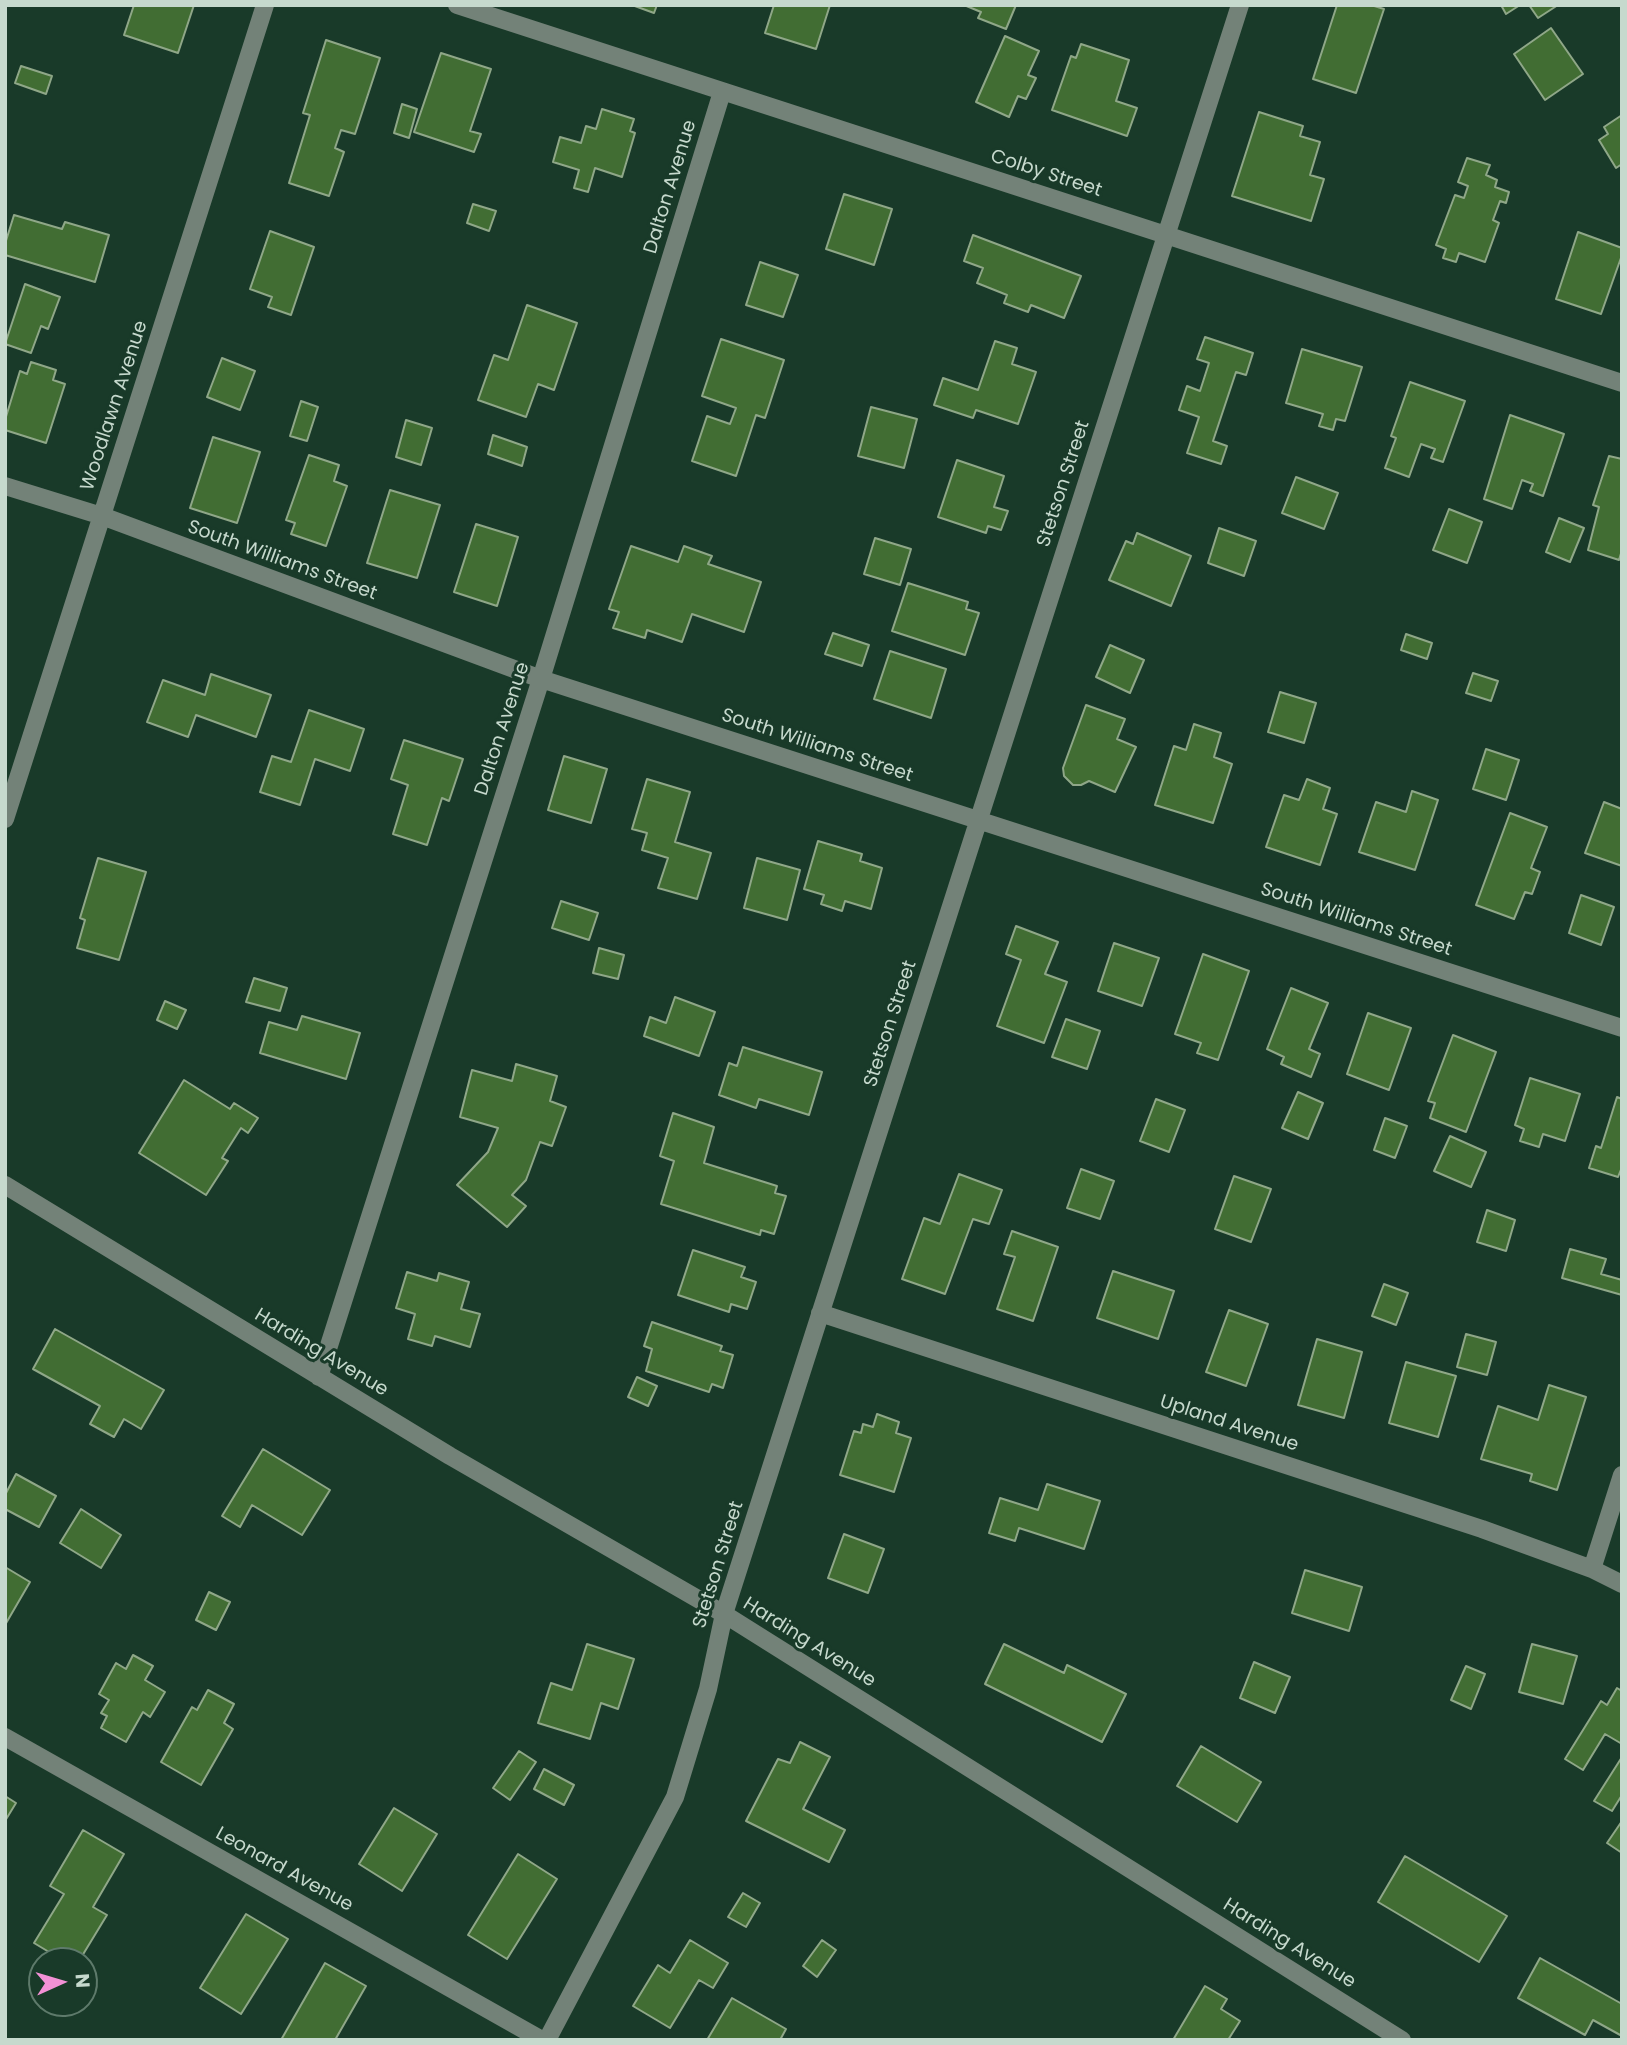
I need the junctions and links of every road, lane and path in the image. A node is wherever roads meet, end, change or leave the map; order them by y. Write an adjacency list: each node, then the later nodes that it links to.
1 (265, 5): 8 (street, Woodlawn Avenue)
2 (457, 5): 4 (street, Colby Street)
3 (1240, 5): 5 (street, Stetson Street)
4 (722, 92): 5 (street, Colby Street); 9 (street, Dalton Avenue)
5 (1166, 235): 6 (street, Colby Street); 11 (street, Stetson Street)
6 (1622, 383)
7 (5, 486): 8 (street, South Williams Street)
8 (102, 516): 9 (street, South Williams Street); 10 (street, Woodlawn Avenue)
9 (541, 679): 11 (street, South Williams Street); 15 (street, Dalton Avenue)
10 (5, 819)
11 (978, 820): 12 (street, South Williams Street); 14 (street, Stetson Street)
12 (1622, 1028)
13 (5, 1185): 15 (street, Harding Avenue)
14 (821, 1312): 17 (street, Upland Avenue); 19 (street, Stetson Street)
15 (319, 1377): 19 (street, Harding Avenue)
16 (1622, 1475): 17 (street)
17 (1591, 1569): 18 (street, Upland Avenue)
18 (1622, 1584)
19 (724, 1614): 21 (street, Stetson Street); 22 (street, Harding Avenue)
20 (5, 1737): 21 (street, Leonard Avenue)
21 (545, 2040)
22 (1402, 2040)

